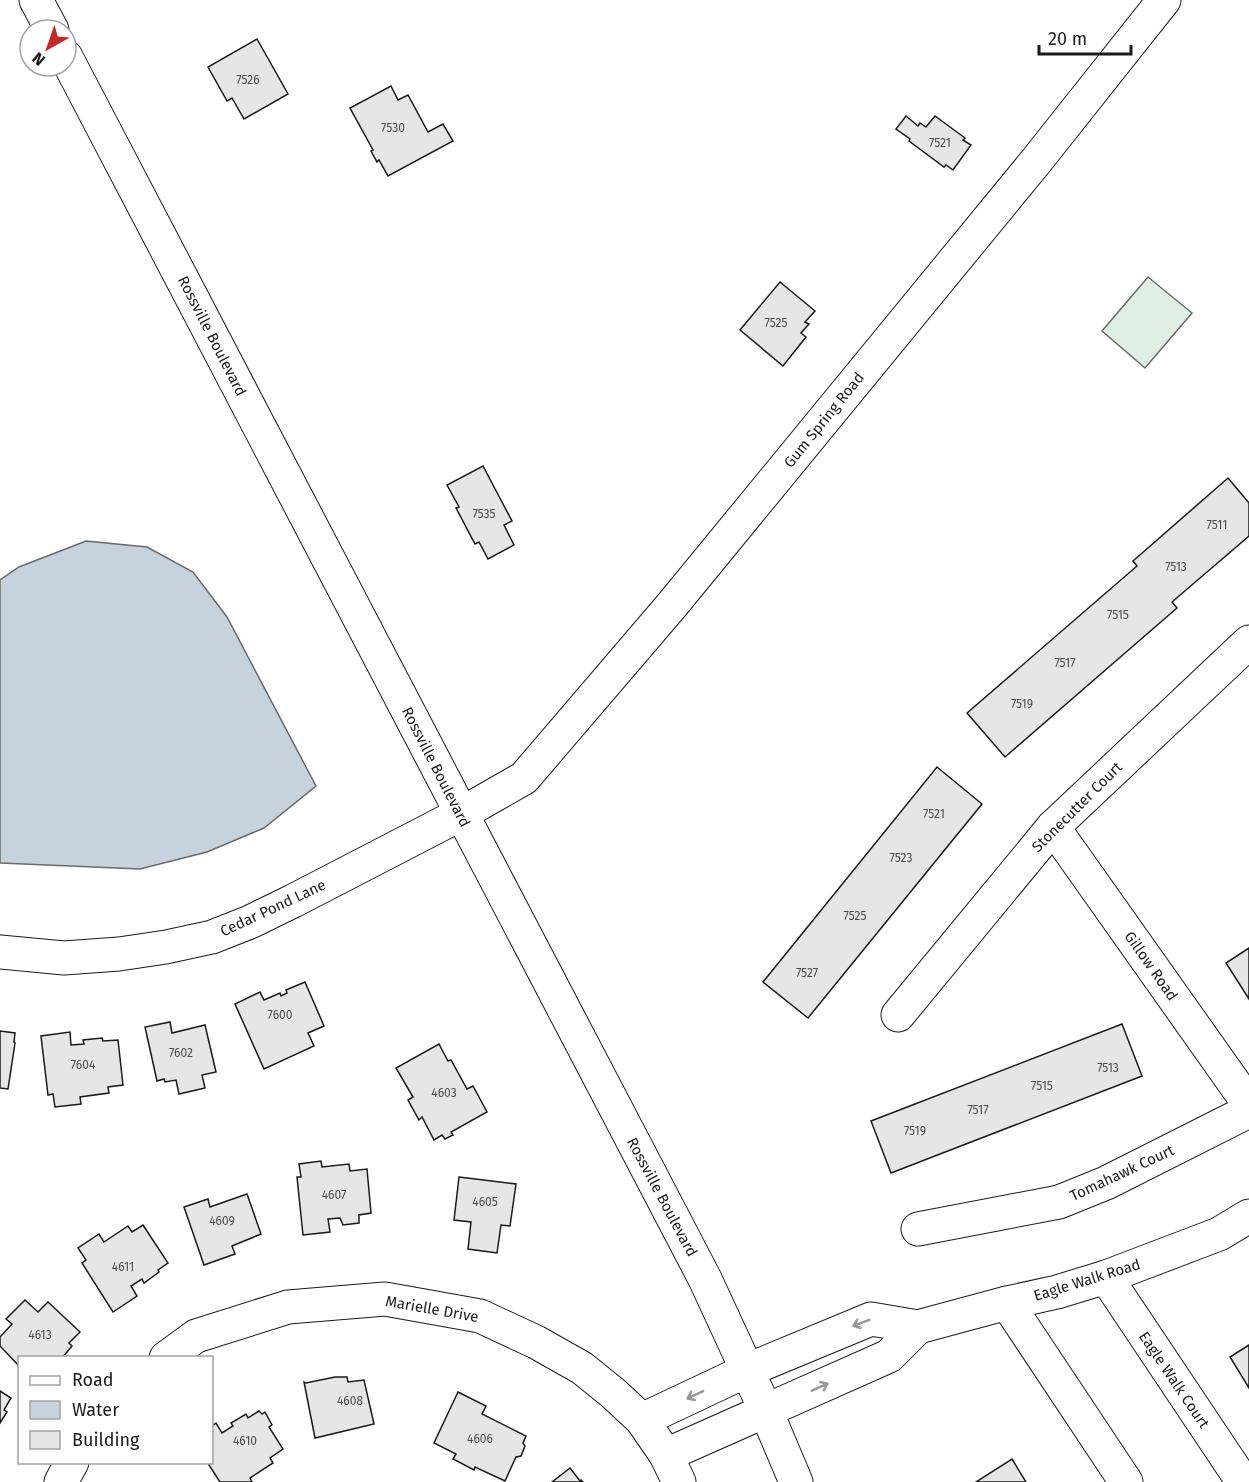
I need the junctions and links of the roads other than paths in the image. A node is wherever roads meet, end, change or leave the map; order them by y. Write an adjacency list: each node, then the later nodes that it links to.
1 (36, 0): 3 (street)
2 (1164, 0): 6 (street, Gum Spring Road)
3 (46, 18)
4 (77, 78): 6 (street, Rossville Boulevard)
5 (1249, 642): 7 (street, Stonecutter Court)
6 (461, 814): 8 (street, Cedar Pond Lane); 18 (street, Rossville Boulevard)
7 (1053, 827): 9 (street, Stonecutter Court); 10 (street, Gillow Road)
8 (0, 952)
9 (898, 1015)
10 (1249, 1104)
11 (1249, 1111): 13 (street, Tomahawk Court)
12 (1249, 1216): 14 (street, Eagle Walk Road)
13 (918, 1229)
14 (1106, 1277): 15 (street, Eagle Walk Road); 26 (street, Eagle Walk Court)
15 (1007, 1303): 16 (street, Eagle Walk Road); 25 (street)
16 (918, 1327): 18 (street, Eagle Walk Road, one-way to 18); 19 (street, Eagle Walk Road, one-way to 16)
17 (169, 1356): 20 (street, Marielle Drive)
18 (748, 1370): 19 (street, Rossville Boulevard); 20 (street, one-way to 20)
19 (766, 1411): 22 (street, Marielle Drive); 24 (street, Rossville Boulevard)
20 (642, 1420): 22 (street, Marielle Drive)
21 (71, 1464): 23 (street)
22 (673, 1469)
23 (61, 1482)
24 (796, 1482)
25 (1126, 1482)
26 (1243, 1482)

